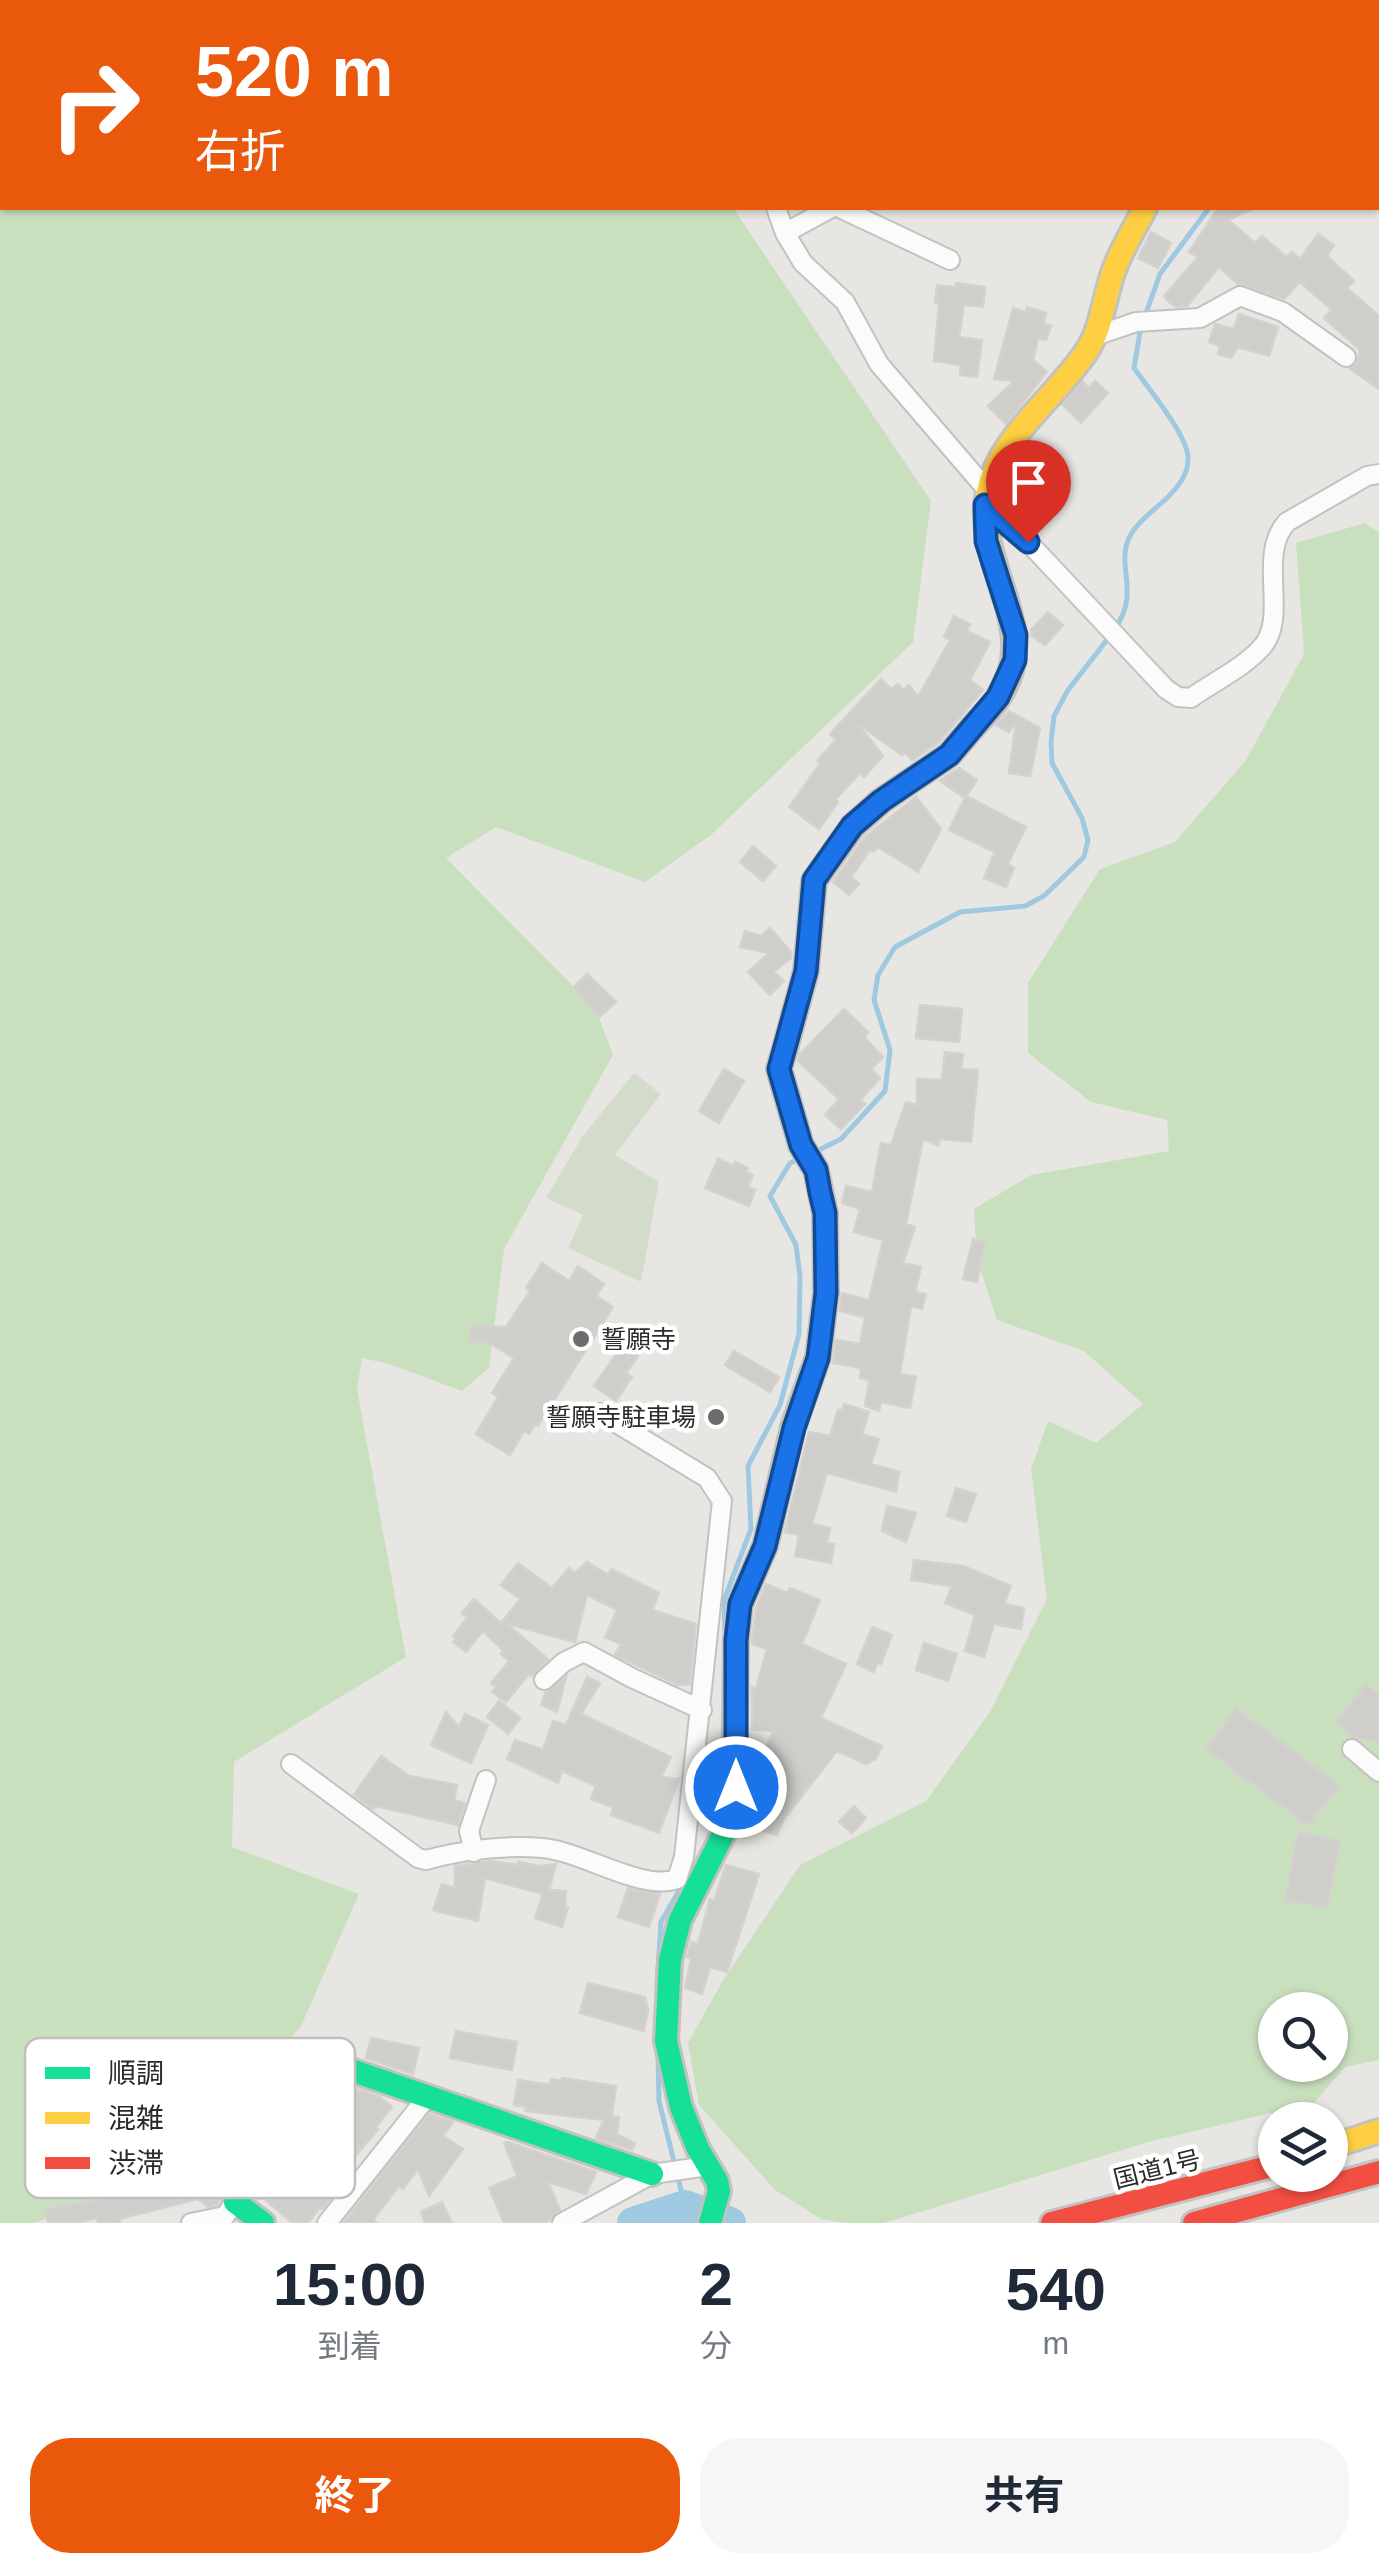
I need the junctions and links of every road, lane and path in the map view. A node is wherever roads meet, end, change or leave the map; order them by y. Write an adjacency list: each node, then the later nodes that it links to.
1 (777, 210): 5 (street)
2 (828, 210): 5 (street)
3 (844, 210): 6 (street)
4 (1144, 210): 7 (main road)
5 (785, 233): 10 (street)
6 (950, 260)
7 (1095, 336): 8 (street); 10 (main road)
8 (1346, 358)
9 (1379, 474): 10 (street)
10 (986, 498): 13 (main road)
11 (600, 1413): 14 (street)
12 (544, 1680): 14 (street)
13 (736, 1697): 14 (street); 21 (main road)
14 (702, 1705): 20 (street)
15 (1352, 1749): 17 (street)
16 (291, 1764): 19 (street)
17 (1379, 1772)
18 (486, 1780): 19 (street)
19 (474, 1852): 20 (street)
20 (677, 1879): 21 (street)
21 (692, 1899): 28 (main road)
22 (355, 2071): 23 (main road)
23 (428, 2096): 31 (main road); 33 (street)
24 (1379, 2131): 26 (main road)
25 (1379, 2142): 27 (main road)
26 (1348, 2144)
27 (1348, 2148)
28 (708, 2166): 31 (street); 41 (main road)
29 (1258, 2171): 42 (main road, 国道1号)
30 (1379, 2172): 43 (main road)
31 (652, 2174): 40 (street)
32 (1379, 2186): 44 (main road)
33 (355, 2187)
34 (238, 2198): 36 (main road)
35 (346, 2198): 39 (street)
36 (235, 2202): 37 (street); 38 (main road)
37 (191, 2223)
38 (263, 2223)
39 (326, 2223)
40 (562, 2223)
41 (710, 2223)
42 (1052, 2223)
43 (1194, 2223)
44 (1224, 2223)

